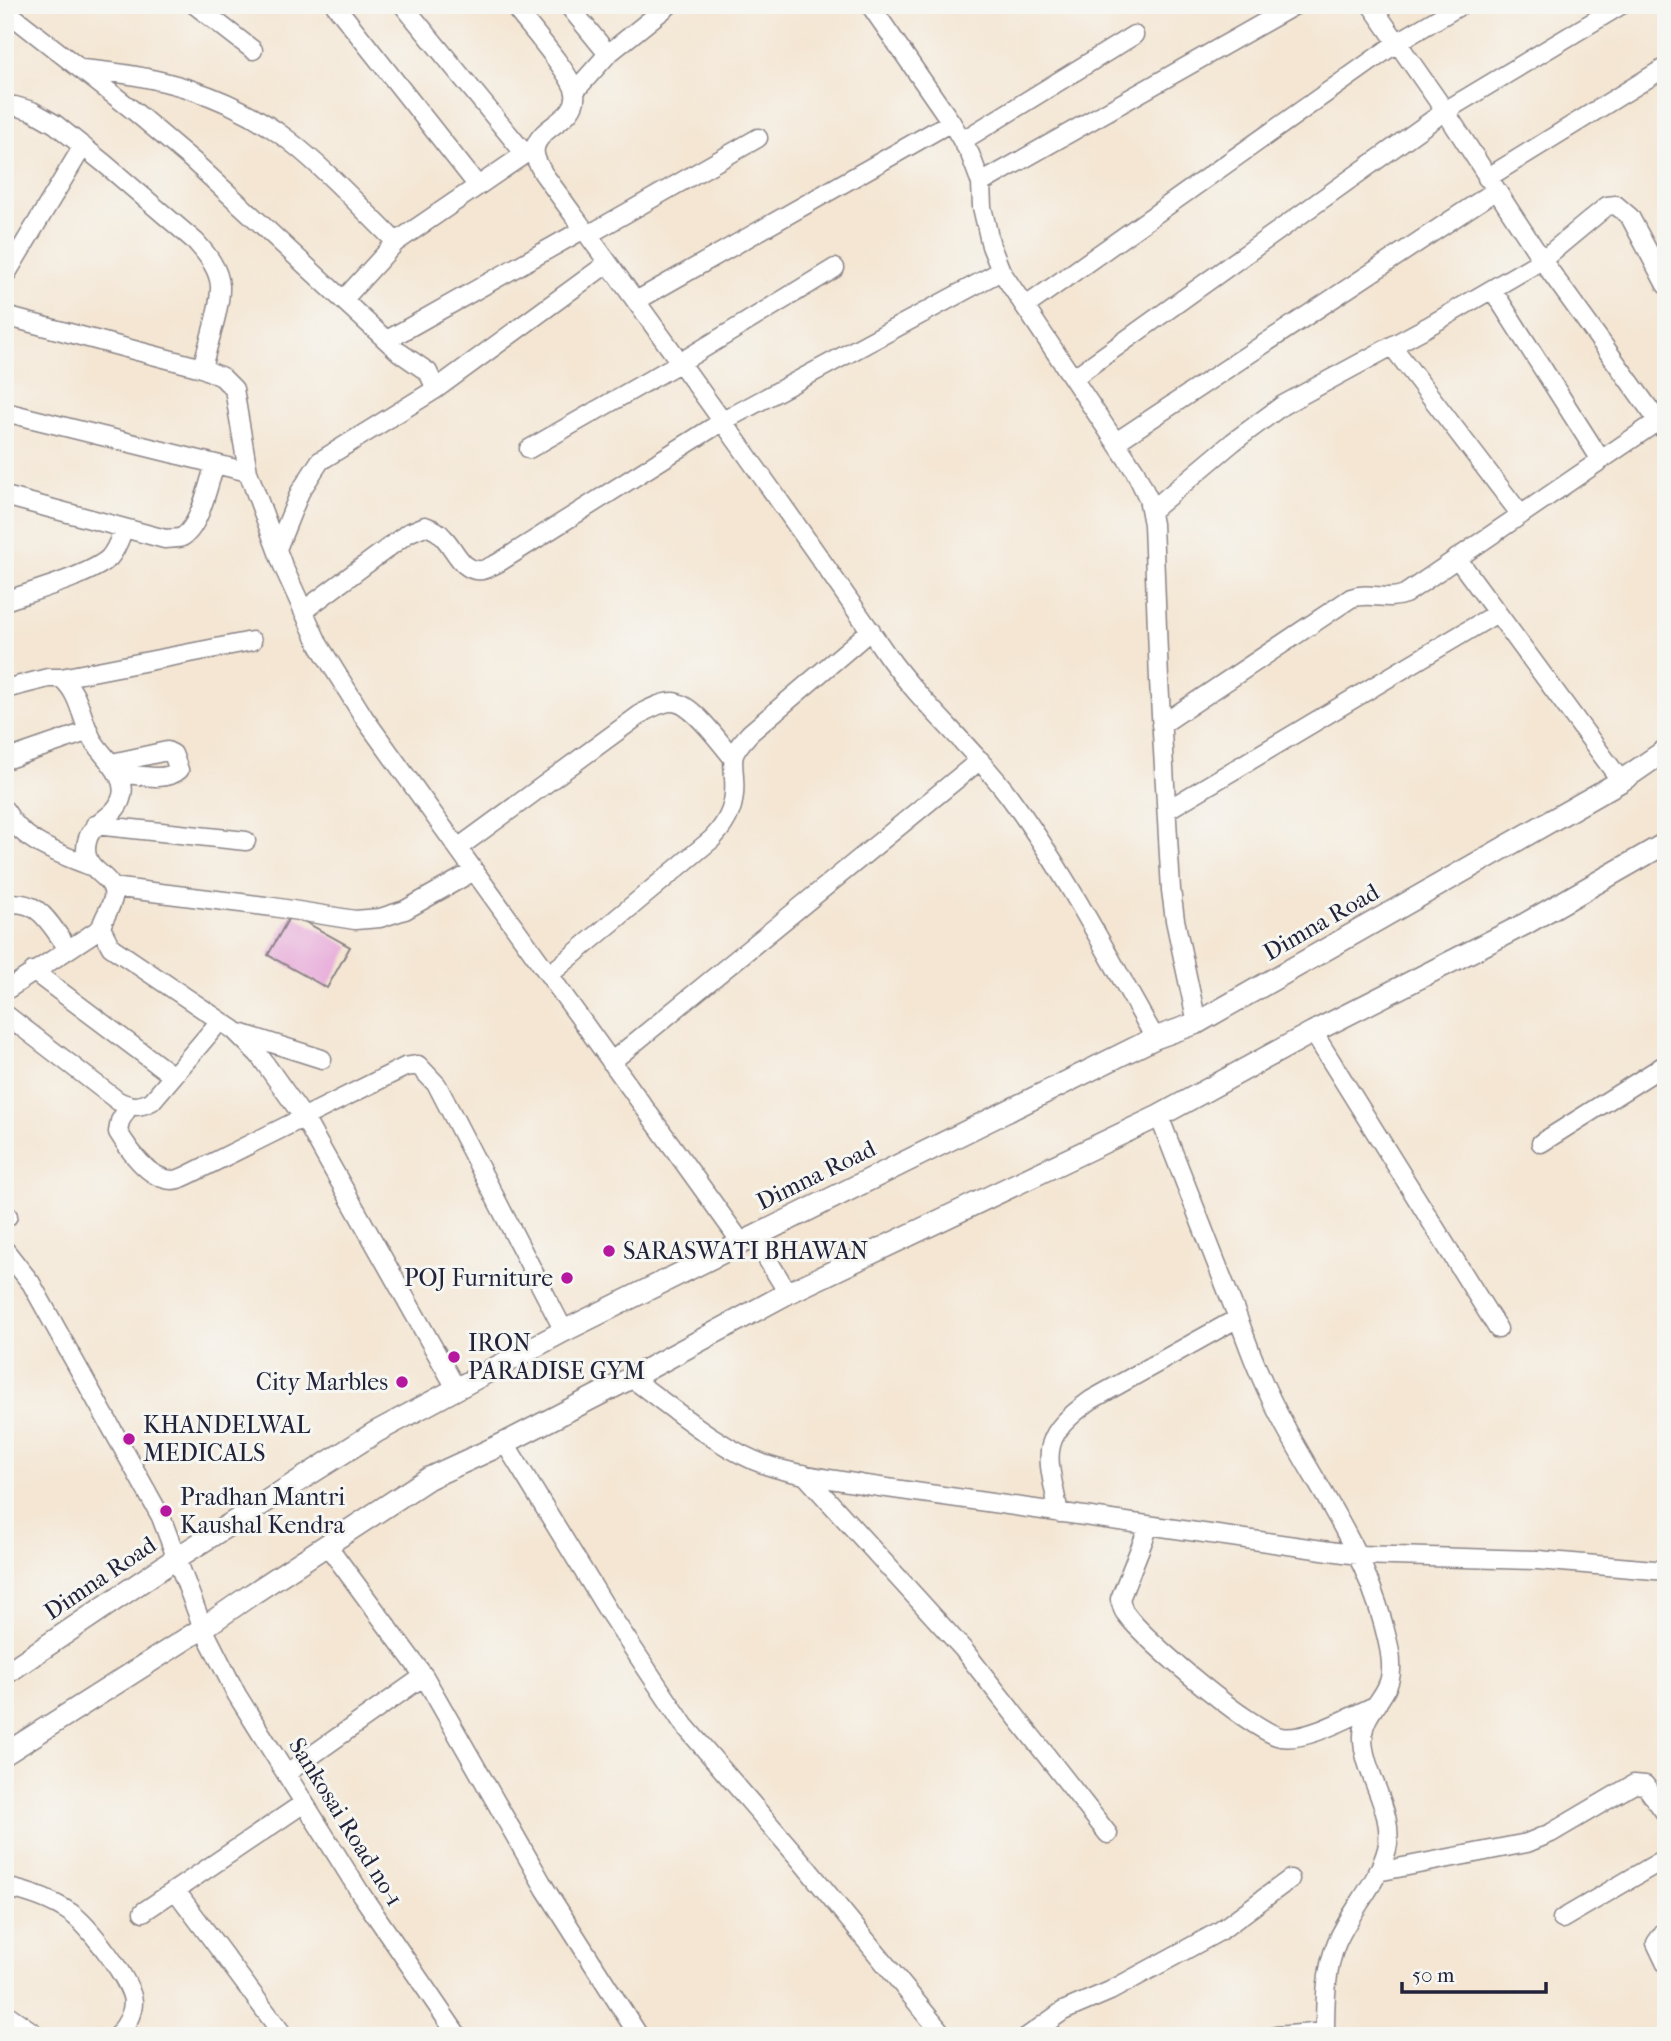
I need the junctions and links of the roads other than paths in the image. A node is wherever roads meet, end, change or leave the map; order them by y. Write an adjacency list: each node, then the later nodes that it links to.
1 (195, 5): 15 (street)
2 (335, 5): 29 (street)
3 (403, 5): 26 (street)
4 (513, 5): 19 (street)
5 (568, 5): 16 (street)
6 (669, 5): 16 (street)
7 (870, 5): 22 (street)
8 (1295, 5): 27 (street)
9 (1371, 5): 14 (street)
10 (1461, 5): 14 (street)
11 (1621, 5): 21 (street)
12 (5, 10): 18 (street)
13 (1135, 35): 24 (street)
14 (1398, 42): 21 (street); 41 (street)
15 (253, 50)
16 (607, 54): 19 (street)
17 (1666, 67): 28 (street)
18 (82, 69): 31 (street); 39 (street)
19 (575, 91): 26 (street)
20 (5, 106): 25 (street)
21 (1445, 111): 28 (street); 47 (street)
22 (951, 122): 24 (street); 40 (street)
23 (758, 138): 30 (street)
24 (962, 141): 27 (street)
25 (83, 146): 36 (street); 46 (street)
26 (530, 150): 29 (street); 30 (street)
27 (981, 183): 35 (street)
28 (1491, 184): 32 (street); 52 (street)
29 (478, 186): 31 (street)
30 (586, 232): 33 (street); 43 (street)
31 (397, 242): 39 (street)
32 (1542, 260): 37 (street); 38 (street); 51 (street)
33 (608, 263): 40 (street); 48 (street)
34 (835, 268): 45 (street)
35 (1001, 271): 41 (street); 50 (street)
36 (5, 276)
37 (1666, 285)
38 (1492, 289): 44 (street); 54 (street)
39 (344, 299): 43 (street)
40 (636, 301): 45 (street)
41 (1026, 306): 47 (street)
42 (5, 316): 46 (street)
43 (387, 340): 48 (street)
44 (1392, 346): 58 (street); 59 (street)
45 (681, 362): 50 (street); 53 (street)
46 (202, 368): 56 (street)
47 (1073, 378): 52 (street)
48 (436, 388): 61 (street)
49 (5, 412): 55 (street)
50 (723, 421): 64 (street); 66 (street)
51 (1662, 427): 54 (street)
52 (1116, 442): 58 (street)
53 (529, 449)
54 (1601, 460): 59 (street)
55 (215, 464): 56 (street); 60 (street)
56 (248, 471): 61 (street)
57 (5, 496): 60 (street)
58 (1151, 511): 70 (street)
59 (1521, 515): 62 (street)
60 (124, 528): 63 (street)
61 (277, 549): 64 (street)
62 (1457, 558): 65 (street); 70 (street)
63 (5, 601)
64 (303, 611): 82 (street)
65 (1497, 613): 76 (street); 78 (street)
66 (871, 630): 73 (street); 75 (street)
67 (252, 641): 68 (street)
68 (61, 678): 69 (street); 71 (street)
69 (5, 690)
70 (1161, 725): 78 (street)
71 (89, 731): 74 (street); 79 (street)
72 (1666, 750): 76 (street, Dimna Road)
73 (733, 758): 82 (street); 90 (street)
74 (5, 760)
75 (980, 760): 96 (street); 98 (street)
76 (1621, 782): 93 (street, Dimna Road)
77 (5, 810): 83 (street)
78 (1167, 810): 93 (street)
79 (95, 825): 80 (street); 83 (street)
80 (246, 841)
81 (1666, 843): 95 (street)
82 (458, 848): 84 (street)
83 (90, 866): 85 (street)
84 (474, 871): 85 (street); 90 (street)
85 (112, 887): 87 (street)
86 (5, 904): 88 (street)
87 (100, 928): 88 (street); 94 (street)
88 (68, 948): 89 (street)
89 (33, 971): 91 (street); 100 (street)
90 (549, 975): 98 (street)
91 (5, 991)
92 (5, 1014): 101 (street)
93 (1198, 1023): 96 (street, Dimna Road)
94 (227, 1026): 97 (street); 100 (street); 103 (street)
95 (1313, 1032): 102 (street); 109 (street)
96 (1155, 1038): 105 (street, Dimna Road)
97 (322, 1059)
98 (611, 1062): 105 (street)
99 (1666, 1064): 104 (street)
100 (173, 1076): 101 (street)
101 (129, 1106): 103 (street)
102 (1158, 1116): 107 (street); 108 (street)
103 (304, 1118): 110 (street); 112 (street)
104 (1541, 1143)
105 (747, 1239): 107 (street); 110 (street, Dimna Road)
106 (5, 1250): 119 (street, Sankosai Road no-1)
107 (788, 1293): 111 (street)
108 (1238, 1318): 115 (street); 118 (street)
109 (1499, 1329)
110 (564, 1331): 112 (street, Dimna Road)
111 (631, 1378): 113 (street); 114 (street)
112 (456, 1388): 119 (street, Dimna Road)
113 (505, 1443): 117 (street); 146 (street)
114 (804, 1474): 115 (street); 129 (street)
115 (1059, 1513): 116 (street)
116 (1149, 1526): 118 (street); 124 (street)
117 (327, 1545): 121 (street); 123 (street)
118 (1358, 1555): 120 (street); 124 (street)
119 (178, 1557): 121 (street, Sankosai Road no-1); 122 (street, Dimna Road)
120 (1666, 1571)
121 (203, 1628): 125 (street); 126 (street, Sankosai Road no-1)
122 (5, 1674)
123 (424, 1676): 126 (street); 145 (street)
124 (1377, 1705): 131 (street)
125 (5, 1754)
126 (287, 1773): 127 (street, Sankosai Road no-1)
127 (304, 1803): 134 (street); 144 (street, Sankosai Road no-1)
128 (1666, 1814): 131 (street)
129 (1108, 1834)
130 (1666, 1858): 136 (street)
131 (1377, 1872): 140 (street)
132 (1290, 1879): 147 (street)
133 (5, 1887): 142 (street)
134 (176, 1891): 135 (street); 143 (street)
135 (143, 1912)
136 (1562, 1919)
137 (1666, 1930): 138 (street)
138 (1666, 1964)
139 (5, 2013): 141 (street)
140 (1325, 2034): 148 (street)
141 (38, 2036)
142 (117, 2036)
143 (284, 2036)
144 (458, 2036)
145 (639, 2036)
146 (944, 2036)
147 (1028, 2036)
148 (1276, 2036)

